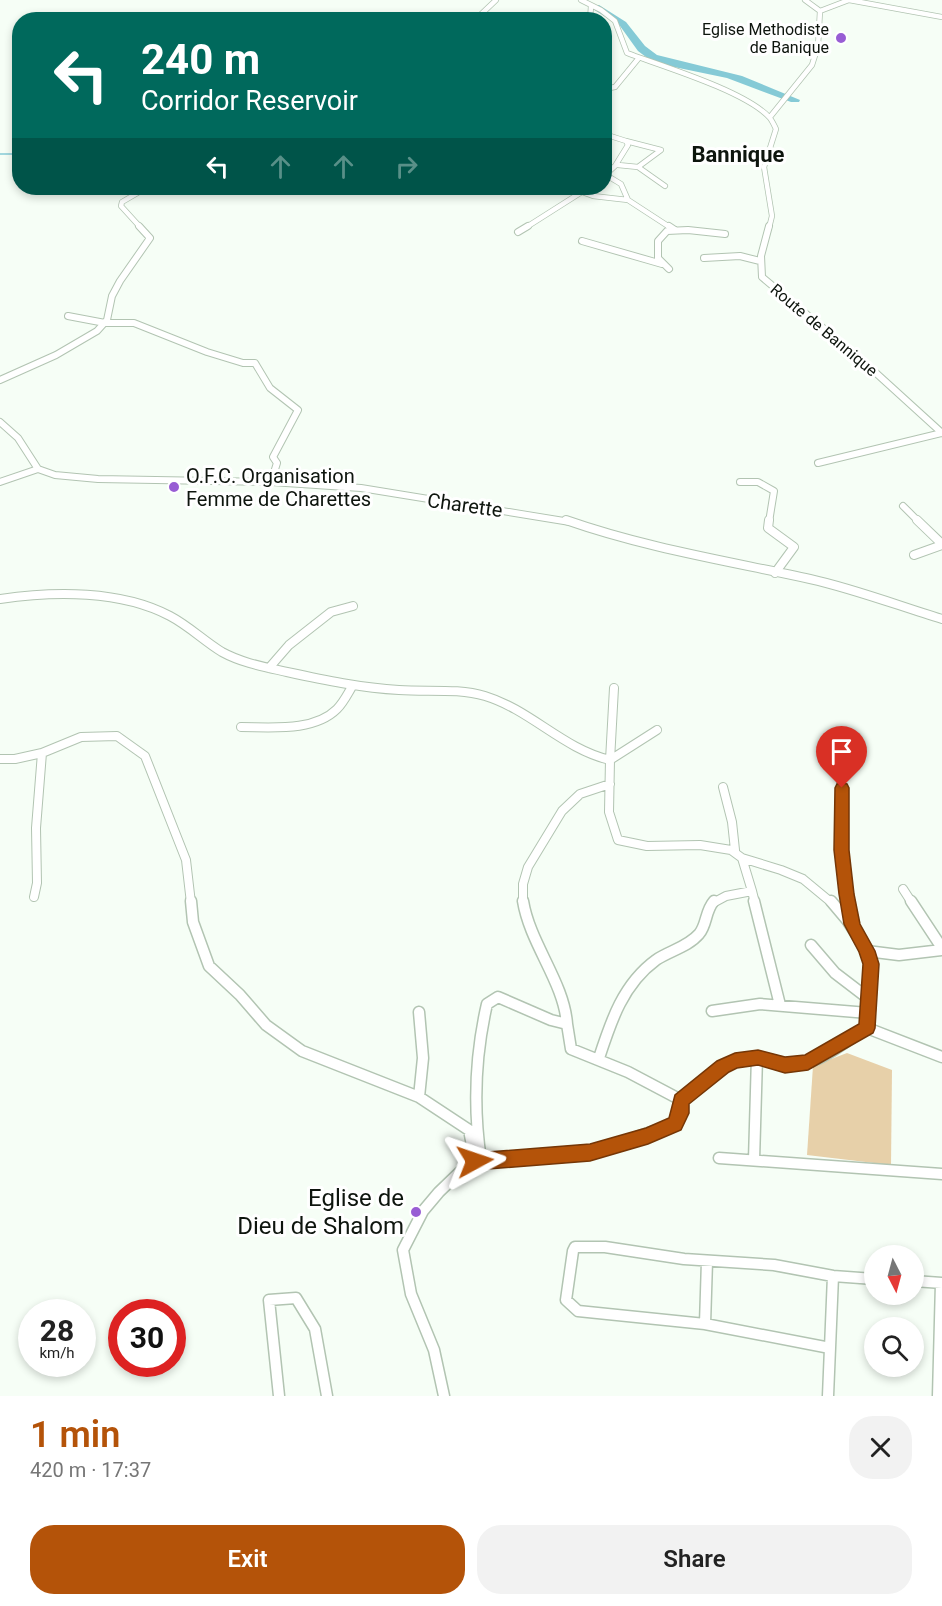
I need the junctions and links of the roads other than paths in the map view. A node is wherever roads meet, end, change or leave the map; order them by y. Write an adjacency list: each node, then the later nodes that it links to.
1 (496, 0): 7 (street)
2 (580, 0): 5 (street)
3 (805, 0): 6 (street)
4 (849, 0): 6 (street); 11 (street)
5 (591, 6): 8 (street); 9 (street)
6 (820, 11): 14 (street)
7 (483, 12)
8 (591, 12)
9 (602, 12)
10 (612, 17): 12 (street)
11 (942, 17)
12 (638, 59): 13 (street); 14 (street)
13 (612, 88)
14 (770, 117): 31 (street, Route de Bannique)
15 (612, 137): 16 (street)
16 (626, 141): 17 (street); 18 (street)
17 (618, 165): 18 (street); 19 (street)
18 (638, 167): 21 (street)
19 (612, 170)
20 (612, 179): 25 (street)
21 (665, 186)
22 (134, 195): 35 (street)
23 (577, 195): 27 (street)
24 (590, 195): 25 (street)
25 (628, 200): 26 (street)
26 (675, 230): 28 (street); 32 (street)
27 (518, 232)
28 (725, 234)
29 (582, 241): 32 (street)
30 (706, 258): 31 (street)
31 (760, 261): 38 (street, Route de Bannique)
32 (662, 264): 33 (street)
33 (669, 270)
34 (68, 316): 35 (street)
35 (105, 323): 36 (street); 42 (street)
36 (0, 380)
37 (0, 422): 40 (street)
38 (942, 433): 39 (street)
39 (818, 463)
40 (38, 469): 41 (street); 42 (street, Charette)
41 (0, 482)
42 (271, 482): 47 (street, Charette)
43 (740, 482): 47 (street)
44 (903, 506): 45 (street)
45 (942, 545): 46 (street)
46 (914, 555)
47 (775, 573): 50 (street, Charette)
48 (0, 599): 51 (street)
49 (353, 606): 51 (street)
50 (942, 619)
51 (268, 668): 52 (street)
52 (353, 685): 54 (street); 59 (street)
53 (614, 688): 59 (street)
54 (241, 727)
55 (657, 730): 59 (street)
56 (835, 748): 66 (street)
57 (42, 753): 58 (street); 65 (street); 80 (street)
58 (0, 759)
59 (610, 760): 60 (street)
60 (610, 784): 62 (street); 75 (street)
61 (723, 787): 62 (street)
62 (739, 854): 64 (street); 66 (street)
63 (903, 889): 68 (street)
64 (752, 891): 71 (street); 79 (street)
65 (34, 897)
66 (852, 924): 69 (street)
67 (811, 945): 70 (street)
68 (942, 949): 69 (street)
69 (867, 951): 70 (street)
70 (868, 999): 74 (street)
71 (780, 1005): 72 (street); 74 (street)
72 (712, 1011)
73 (419, 1012): 80 (street)
74 (867, 1013): 76 (street)
75 (567, 1024): 79 (street); 84 (street)
76 (867, 1028): 77 (street); 78 (street)
77 (758, 1057): 81 (street); 83 (street)
78 (942, 1057)
79 (599, 1058): 81 (street)
80 (419, 1097): 84 (street)
81 (681, 1101): 84 (street)
82 (718, 1158): 83 (street)
83 (754, 1160): 85 (street)
84 (478, 1161): 95 (street)
85 (942, 1174)
86 (707, 1261): 87 (street); 91 (street); 91 (street)
87 (832, 1276): 88 (street); 92 (street)
88 (864, 1278)
89 (924, 1282): 90 (street)
90 (941, 1283): 97 (street)
91 (705, 1324): 92 (street)
92 (830, 1348): 96 (street)
93 (279, 1396): 94 (street)
94 (327, 1396)
95 (444, 1396)
96 (828, 1396)
97 (938, 1396)

